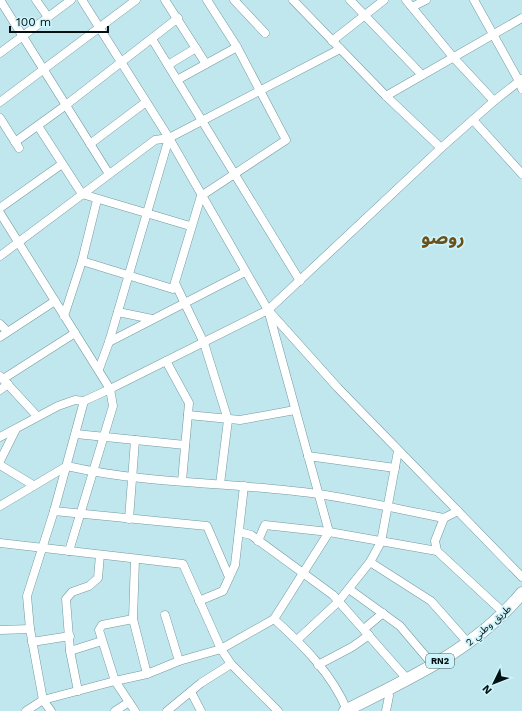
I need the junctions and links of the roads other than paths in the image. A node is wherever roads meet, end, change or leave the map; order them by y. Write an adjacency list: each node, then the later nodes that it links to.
1 (0, 0): 24 (street)
2 (36, 0): 18 (street)
3 (71, 0): 18 (street)
4 (82, 0): 21 (street)
5 (136, 0): 21 (street)
6 (165, 0): 19 (street)
7 (207, 0): 27 (street)
8 (234, 0): 22 (street)
9 (293, 0): 26 (street)
10 (350, 0): 17 (street)
11 (384, 0): 15 (street)
12 (406, 0): 16 (street)
13 (426, 0): 16 (street)
14 (474, 0): 23 (street)
15 (374, 3): 17 (street)
16 (412, 8): 31 (street)
17 (364, 16): 26 (street); 36 (street)
18 (48, 17): 24 (street)
19 (178, 18): 25 (street); 28 (street)
20 (522, 18): 23 (street)
21 (99, 28): 32 (street); 35 (street)
22 (265, 33)
23 (493, 34): 31 (street); 38 (street)
24 (22, 36): 30 (street); 35 (street)
25 (152, 38): 32 (street); 34 (street)
26 (332, 41): 29 (street)
27 (236, 47): 33 (street); 39 (street)
28 (196, 48): 33 (street); 34 (street)
29 (340, 49): 39 (street); 40 (street)
30 (0, 53)
31 (452, 57): 36 (street); 41 (street)
32 (121, 62): 43 (street); 44 (street)
33 (206, 64): 37 (street)
34 (168, 65): 37 (street)
35 (44, 70): 42 (street); 44 (street)
36 (422, 75): 40 (street)
37 (177, 80): 46 (street)
38 (521, 83): 41 (street)
39 (261, 92): 46 (street); 54 (street)
40 (386, 96): 51 (street)
41 (494, 101): 47 (street)
42 (0, 102)
43 (146, 102): 49 (street); 50 (street)
44 (66, 105): 48 (street); 50 (street)
45 (0, 118): 48 (street)
46 (202, 120): 49 (street); 54 (street)
47 (473, 120): 51 (street); 55 (street)
48 (38, 126): 52 (street)
49 (169, 138): 53 (street); 57 (street); 61 (street)
50 (90, 144): 53 (street)
51 (441, 148): 68 (street)
52 (62, 164): 56 (street); 59 (street)
53 (109, 174): 56 (street)
54 (235, 174): 57 (street); 68 (street)
55 (522, 174)
56 (82, 194): 58 (street); 63 (street)
57 (201, 196): 62 (street); 66 (street)
58 (97, 200): 61 (street); 65 (street)
59 (0, 208)
60 (0, 213): 63 (street)
61 (148, 214): 62 (street); 67 (street)
62 (190, 226): 69 (street)
63 (18, 242): 64 (street); 70 (street)
64 (0, 256)
65 (82, 261): 67 (street); 74 (street)
66 (245, 272): 71 (street); 72 (street)
67 (128, 275): 69 (street); 73 (street)
68 (300, 281): 72 (street)
69 (175, 283): 71 (street)
70 (55, 301): 74 (street); 77 (street)
71 (185, 303): 75 (street); 81 (street)
72 (268, 310): 81 (street); 88 (street); 98 (street)
73 (118, 312): 75 (street); 80 (street)
74 (64, 316): 78 (street)
75 (152, 319): 80 (street)
76 (0, 324): 77 (street)
77 (7, 331): 79 (street)
78 (75, 333): 83 (street); 84 (street)
79 (0, 337)
80 (109, 342): 83 (street)
81 (204, 343): 82 (street); 91 (street)
82 (166, 361): 85 (street); 89 (street)
83 (99, 368): 85 (street)
84 (4, 379): 86 (street); 90 (street)
85 (110, 389): 87 (street); 94 (street)
86 (0, 390)
87 (84, 401): 90 (street); 93 (street)
88 (295, 410): 91 (street); 99 (street)
89 (188, 415): 91 (street); 97 (street)
90 (37, 416): 92 (street)
91 (228, 420): 107 (street)
92 (16, 429): 95 (street); 100 (street)
93 (76, 434): 94 (street); 102 (street)
94 (103, 436): 96 (street); 104 (street)
95 (0, 438)
96 (135, 440): 97 (street); 105 (street)
97 (185, 445): 106 (street)
98 (398, 451): 103 (street); 114 (street)
99 (308, 456): 103 (street); 110 (street)
100 (0, 461)
101 (0, 465): 108 (street)
102 (67, 466): 104 (street); 108 (street); 113 (street)
103 (395, 468): 112 (street)
104 (92, 472): 105 (street); 115 (street)
105 (132, 477): 106 (street); 117 (street)
106 (182, 481): 107 (street)
107 (220, 484): 109 (street)
108 (33, 485): 111 (street)
109 (244, 486): 110 (street); 118 (street)
110 (319, 494): 112 (street); 119 (street)
111 (0, 506)
112 (388, 508): 116 (street); 121 (street)
113 (54, 511): 115 (street); 123 (street)
114 (458, 511): 116 (street); 131 (street)
115 (79, 514): 117 (street); 124 (street)
116 (444, 518): 125 (street)
117 (129, 519): 130 (street)
118 (240, 532): 120 (street); 130 (street)
119 (329, 532): 120 (street); 121 (street); 129 (street)
120 (258, 541): 129 (street)
121 (381, 542): 125 (street); 128 (street)
122 (0, 543): 123 (street)
123 (44, 548): 124 (street); 141 (street)
124 (69, 551): 126 (street)
125 (437, 551): 137 (street)
126 (100, 555): 127 (street); 144 (street)
127 (135, 559): 134 (street); 139 (street)
128 (370, 562): 132 (street); 148 (street)
129 (304, 574): 135 (street); 140 (street)
130 (229, 577): 134 (street)
131 (522, 577)
132 (349, 589): 135 (street); 136 (street)
133 (520, 600): 137 (highway, طريق وطني 2 / RN2)
134 (199, 601): 149 (street)
135 (338, 602): 143 (street); 145 (street)
136 (382, 612): 143 (street); 154 (street)
137 (504, 614): 148 (highway, طريق وطني 2 / RN2)
138 (165, 615): 151 (street)
139 (133, 619): 146 (street); 155 (street)
140 (274, 619): 145 (street); 149 (street)
141 (30, 629): 142 (street); 147 (street)
142 (0, 630)
143 (366, 632): 153 (street); 156 (street)
144 (70, 636): 147 (street); 150 (street)
145 (297, 640): 153 (street)
146 (102, 641): 150 (street); 157 (street)
147 (32, 642): 161 (street)
148 (468, 644): 154 (highway, طريق وطني 2 / RN2)
149 (221, 649): 151 (street); 152 (street)
150 (70, 651): 159 (street)
151 (179, 661): 155 (street)
152 (231, 664): 160 (street); 170 (street)
153 (318, 665): 163 (street)
154 (433, 665): 156 (highway, طريق وطني 2 / RN2)
155 (147, 674): 157 (street)
156 (407, 679): 158 (highway, طريق وطني 2 / RN2)
157 (114, 681): 159 (street); 162 (street)
158 (388, 689): 163 (highway, طريق وطني 2 / RN2); 171 (street)
159 (78, 691): 161 (street)
160 (191, 692): 168 (street); 169 (street)
161 (43, 700): 164 (street); 165 (street)
162 (129, 702): 166 (street); 167 (street)
163 (346, 710)
164 (26, 711)
165 (51, 711)
166 (115, 711)
167 (135, 711)
168 (167, 711)
169 (201, 711)
170 (278, 711)
171 (386, 711)

